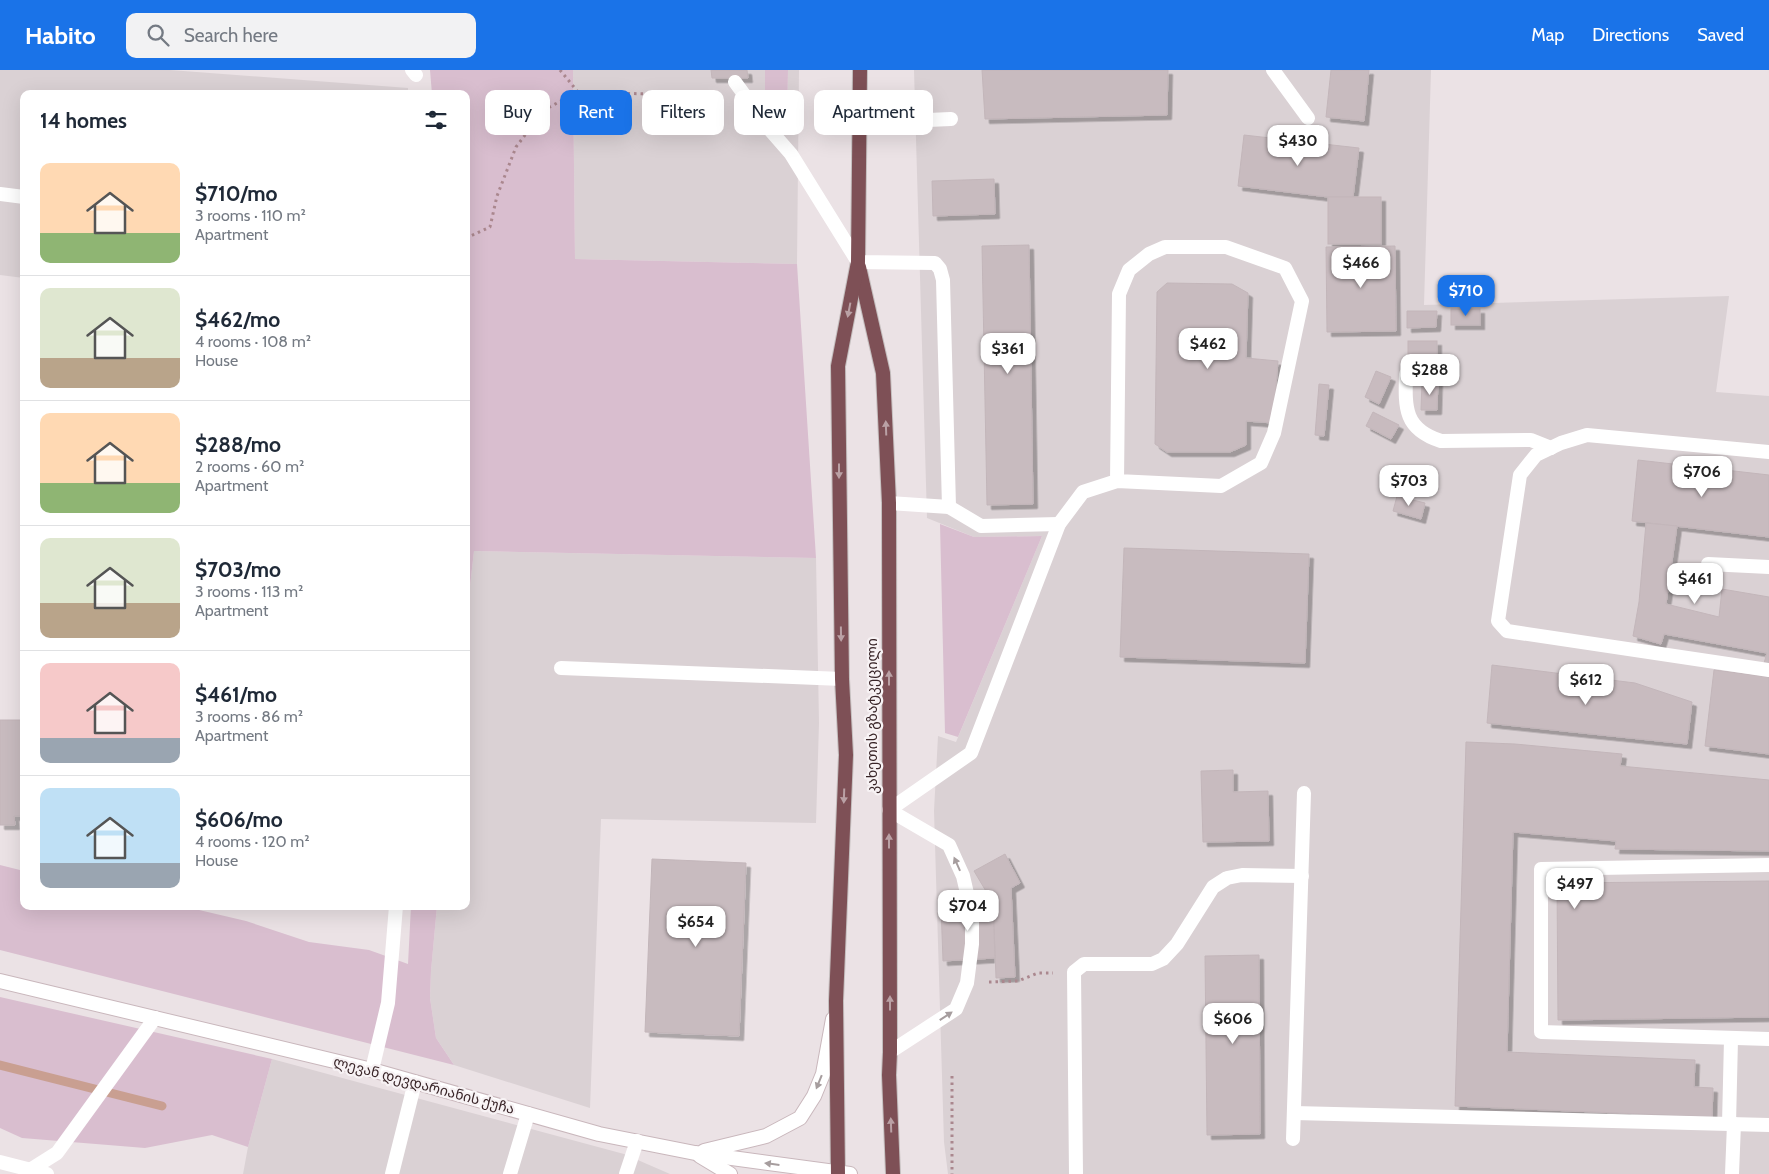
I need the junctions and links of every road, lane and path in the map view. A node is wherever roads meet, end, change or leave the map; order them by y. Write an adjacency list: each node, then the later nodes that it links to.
1 (560, 70): 5 (path)
2 (860, 70): 7 (highway, კახეთის გზატკეცილი)
3 (1273, 70): 12 (main road)
4 (735, 82): 6 (main road)
5 (576, 90)
6 (741, 90)
7 (860, 90)
8 (632, 93): 9 (path)
9 (734, 96)
10 (560, 102): 18 (path)
11 (951, 118): 13 (main road)
12 (1308, 118)
13 (933, 119)
14 (774, 135): 19 (main road)
15 (859, 135): 19 (highway, კახეთის გზატკეცილი)
16 (0, 194): 17 (main road)
17 (20, 196)
18 (470, 236)
19 (858, 262): 24 (highway, კახეთის გზატკეცილი, one-way to 19); 25 (main road); 31 (highway, კახეთის გზატკეცილი, one-way to 31)
20 (1406, 374): 21 (main road)
21 (1551, 448): 22 (main road); 30 (main road)
22 (1769, 452)
23 (1117, 481): 23 (main road); 26 (main road)
24 (889, 503): 25 (main road); 33 (highway, კახეთის გზატკეცილი, one-way to 24)
25 (949, 507): 26 (main road)
26 (1059, 524): 33 (main road)
27 (1708, 564): 28 (main road)
28 (1769, 567)
29 (561, 668): 31 (main road)
30 (1769, 670)
31 (842, 679): 40 (highway, კახეთის გზატკეცილი, one-way to 40)
32 (1304, 793): 35 (main road)
33 (889, 810): 39 (main road, one-way to 33); 44 (highway, კახეთის გზატკეცილი, one-way to 33)
34 (1769, 866): 42 (main road)
35 (1302, 876): 37 (main road); 48 (main road)
36 (396, 910): 45 (main road)
37 (1074, 972): 39 (path); 65 (main road)
38 (0, 981): 41 (main road, ლევან დევდარიანის ქუჩა)
39 (967, 983): 44 (main road, one-way to 39)
40 (836, 1000): 54 (main road, one-way to 54); 62 (highway, კახეთის გზატკეცილი)
41 (155, 1018): 45 (main road, ლევან დევდარიანის ქუჩა); 56 (main road)
42 (1731, 1039): 43 (main road); 50 (main road)
43 (1769, 1039)
44 (890, 1052): 63 (highway, კახეთის გზატკეცილი, one-way to 44)
45 (372, 1070): 47 (main road, ლევან დევდარიანის ქუჩა)
46 (952, 1076): 64 (path)
47 (415, 1082): 49 (main road, ლევან დევდარიანის ქუჩა); 58 (main road)
48 (1294, 1113): 50 (main road); 52 (main road)
49 (528, 1114): 53 (main road, ლევან დევდარიანის ქუჩა); 59 (main road)
50 (1732, 1124): 51 (main road); 66 (main road)
51 (1769, 1125)
52 (1293, 1138)
53 (636, 1141): 54 (main road, ლევან დევდარიანის ქუჩა); 60 (main road)
54 (695, 1153): 61 (main road); 62 (main road, ლევან დევდარიანის ქუჩა, one-way to 54)
55 (0, 1162): 56 (main road)
56 (30, 1170): 57 (main road)
57 (47, 1174)
58 (392, 1174)
59 (510, 1174)
60 (626, 1174)
61 (730, 1174)
62 (841, 1174)
63 (893, 1174)
64 (952, 1174)
65 (1076, 1174)
66 (1732, 1174)

